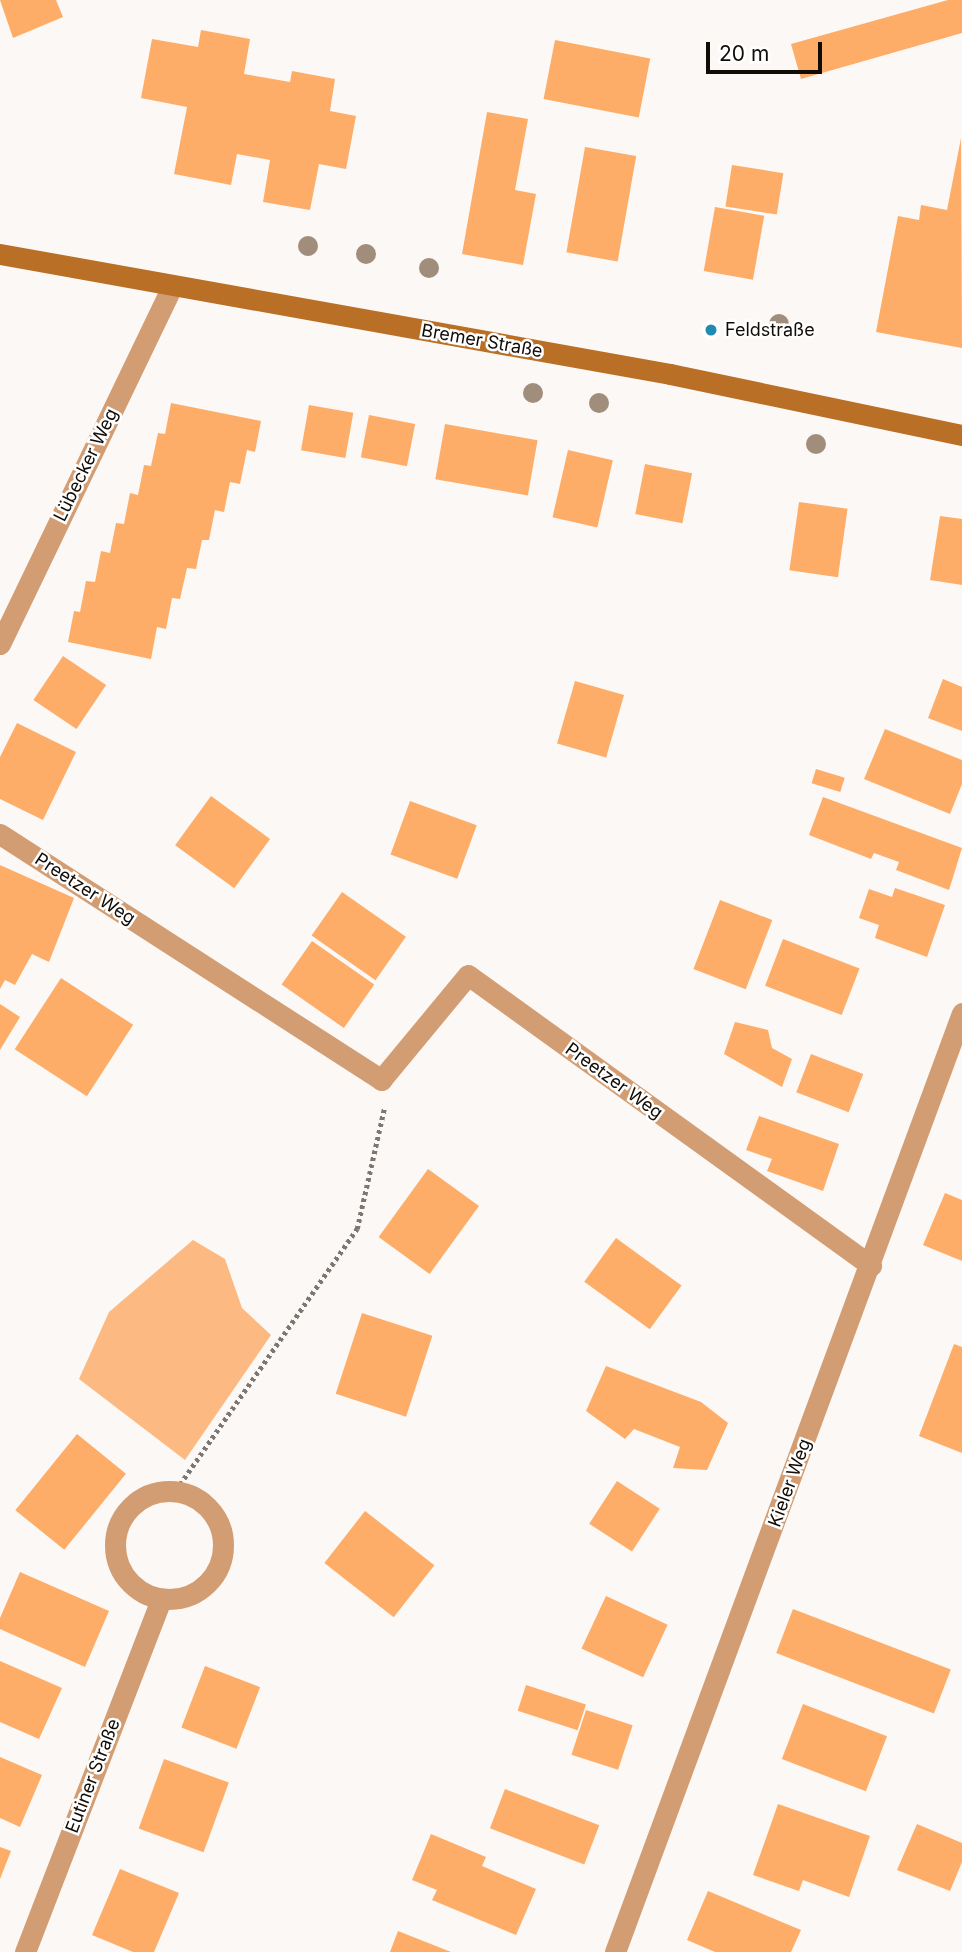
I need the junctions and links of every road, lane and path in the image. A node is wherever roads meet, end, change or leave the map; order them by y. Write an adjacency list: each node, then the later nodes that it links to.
1 (0, 254): 2 (main road, Bremer Straße)
2 (172, 287): 3 (main road, Bremer Straße); 4 (street, Lübecker Weg)
3 (962, 435)
4 (0, 644)
5 (0, 834): 7 (street, Preetzer Weg)
6 (962, 1013): 8 (street, Kieler Weg)
7 (381, 1080): 8 (street, Preetzer Weg); 9 (path)
8 (871, 1266): 12 (street, Kieler Weg)
9 (176, 1490): 10 (street); 10 (street)
10 (161, 1599): 11 (street, Eutiner Straße)
11 (25, 1952)
12 (615, 1952)

